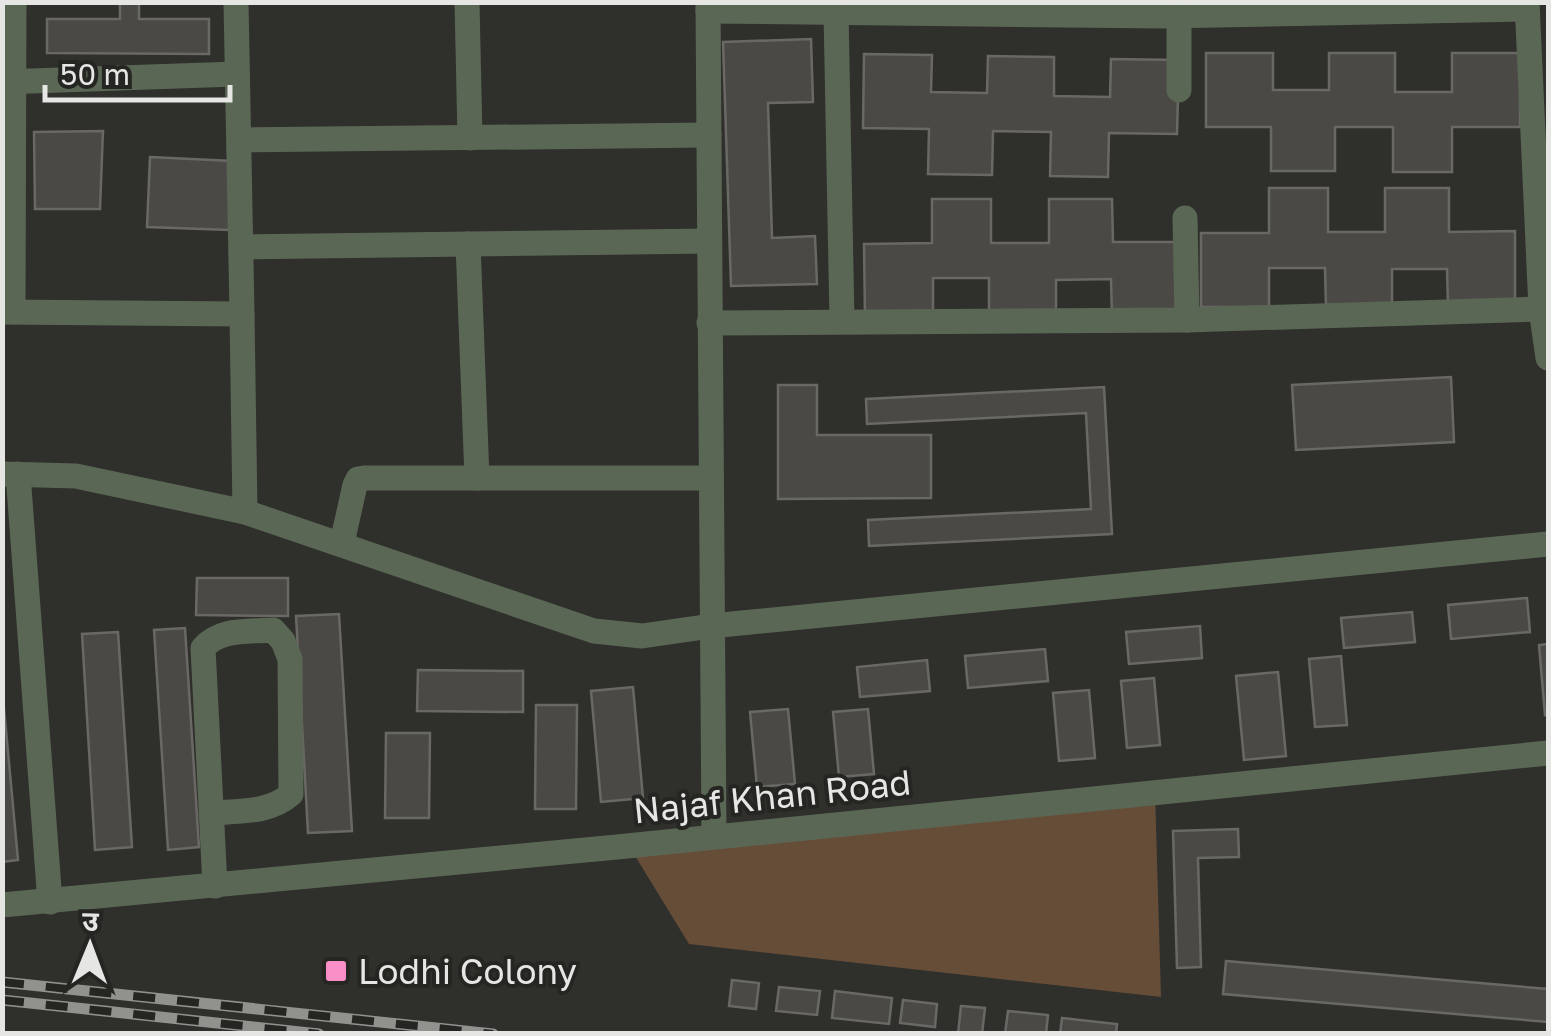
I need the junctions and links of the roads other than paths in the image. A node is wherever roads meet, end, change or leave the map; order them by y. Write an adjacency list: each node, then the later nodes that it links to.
1 (14, 2): 9 (street)
2 (236, 2): 8 (street)
3 (467, 2): 13 (street)
4 (1527, 6): 7 (street); 11 (street)
5 (708, 7): 6 (street); 12 (street)
6 (836, 12): 7 (street); 22 (street)
7 (1169, 12): 10 (street)
8 (237, 74): 9 (street); 14 (street)
9 (8, 82): 20 (street)
10 (1179, 90)
11 (1540, 128): 19 (street)
12 (708, 135): 13 (street); 16 (street)
13 (470, 138): 14 (street)
14 (240, 140): 18 (street)
15 (1185, 218): 23 (street)
16 (709, 242): 17 (street); 24 (street)
17 (468, 244): 18 (street); 27 (street)
18 (242, 247): 21 (street)
19 (1541, 309): 23 (street); 25 (street)
20 (8, 312): 21 (street)
21 (242, 314): 29 (street)
22 (842, 320): 23 (street); 24 (street)
23 (1187, 320)
24 (708, 323): 28 (street)
25 (1548, 358)
26 (10, 474): 29 (street); 37 (street)
27 (478, 478): 28 (street); 30 (street)
28 (710, 478): 32 (street)
29 (245, 512): 30 (street)
30 (342, 543): 32 (street)
31 (1548, 544): 32 (street)
32 (711, 626): 35 (street)
33 (1548, 753): 35 (street, Najaf Khan Road)
34 (211, 813): 34 (street); 36 (street)
35 (714, 836): 36 (street, Najaf Khan Road)
36 (215, 886): 37 (street, Najaf Khan Road)
37 (50, 902): 38 (street, Najaf Khan Road)
38 (2, 905)

